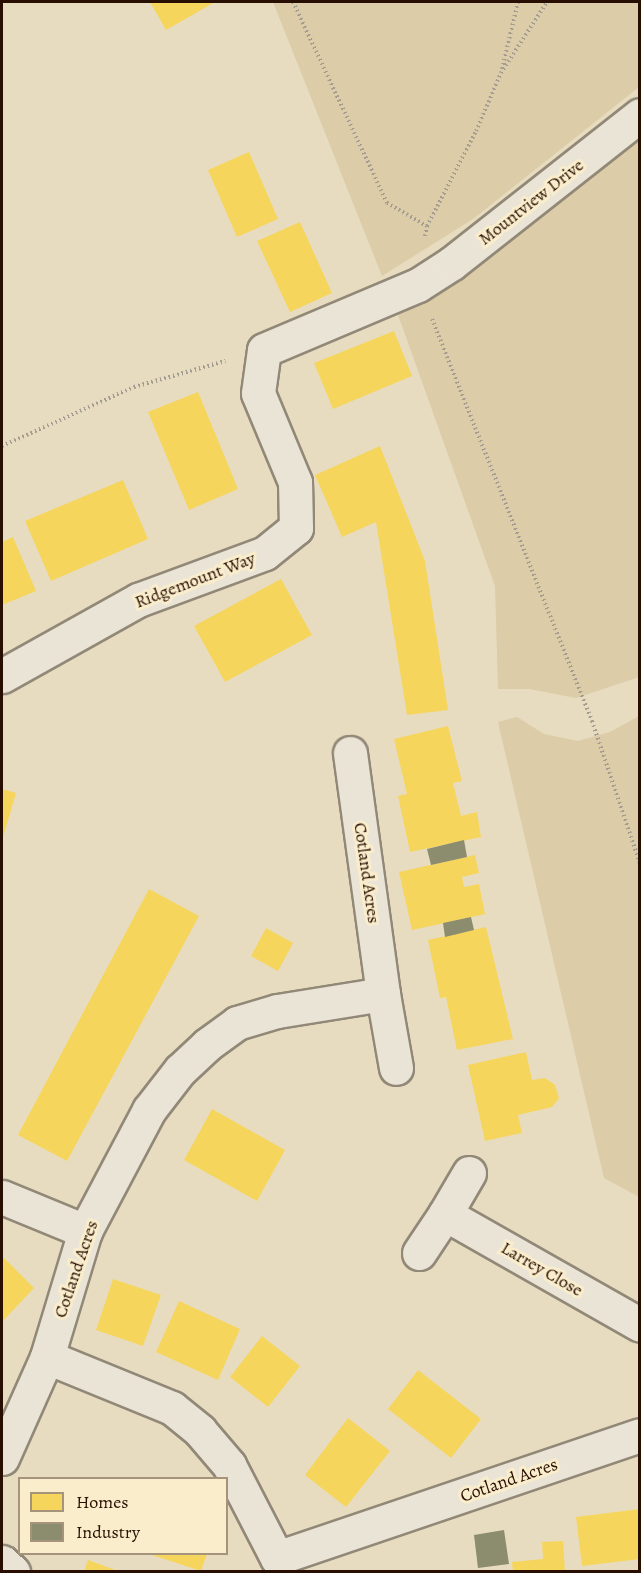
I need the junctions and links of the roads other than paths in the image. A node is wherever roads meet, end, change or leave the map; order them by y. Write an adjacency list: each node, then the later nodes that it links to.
1 (639, 115): 2 (street, Mountview Drive)
2 (264, 351): 3 (street, Ridgemount Way)
3 (2, 676)
4 (350, 753): 5 (street, Cotland Acres)
5 (383, 994): 6 (street, Cotland Acres); 10 (street, Cotland Acres)
6 (396, 1068)
7 (469, 1173): 9 (street)
8 (2, 1197): 10 (street)
9 (445, 1214): 11 (street); 12 (street, Larrey Close)
10 (85, 1231): 13 (street, Cotland Acres)
11 (419, 1253)
12 (639, 1324)
13 (47, 1357): 15 (street); 17 (street, Cotland Acres)
14 (639, 1436): 17 (street, Cotland Acres)
15 (2, 1458)
16 (2, 1562): 18 (street)
17 (279, 1565)
18 (13, 1572)

